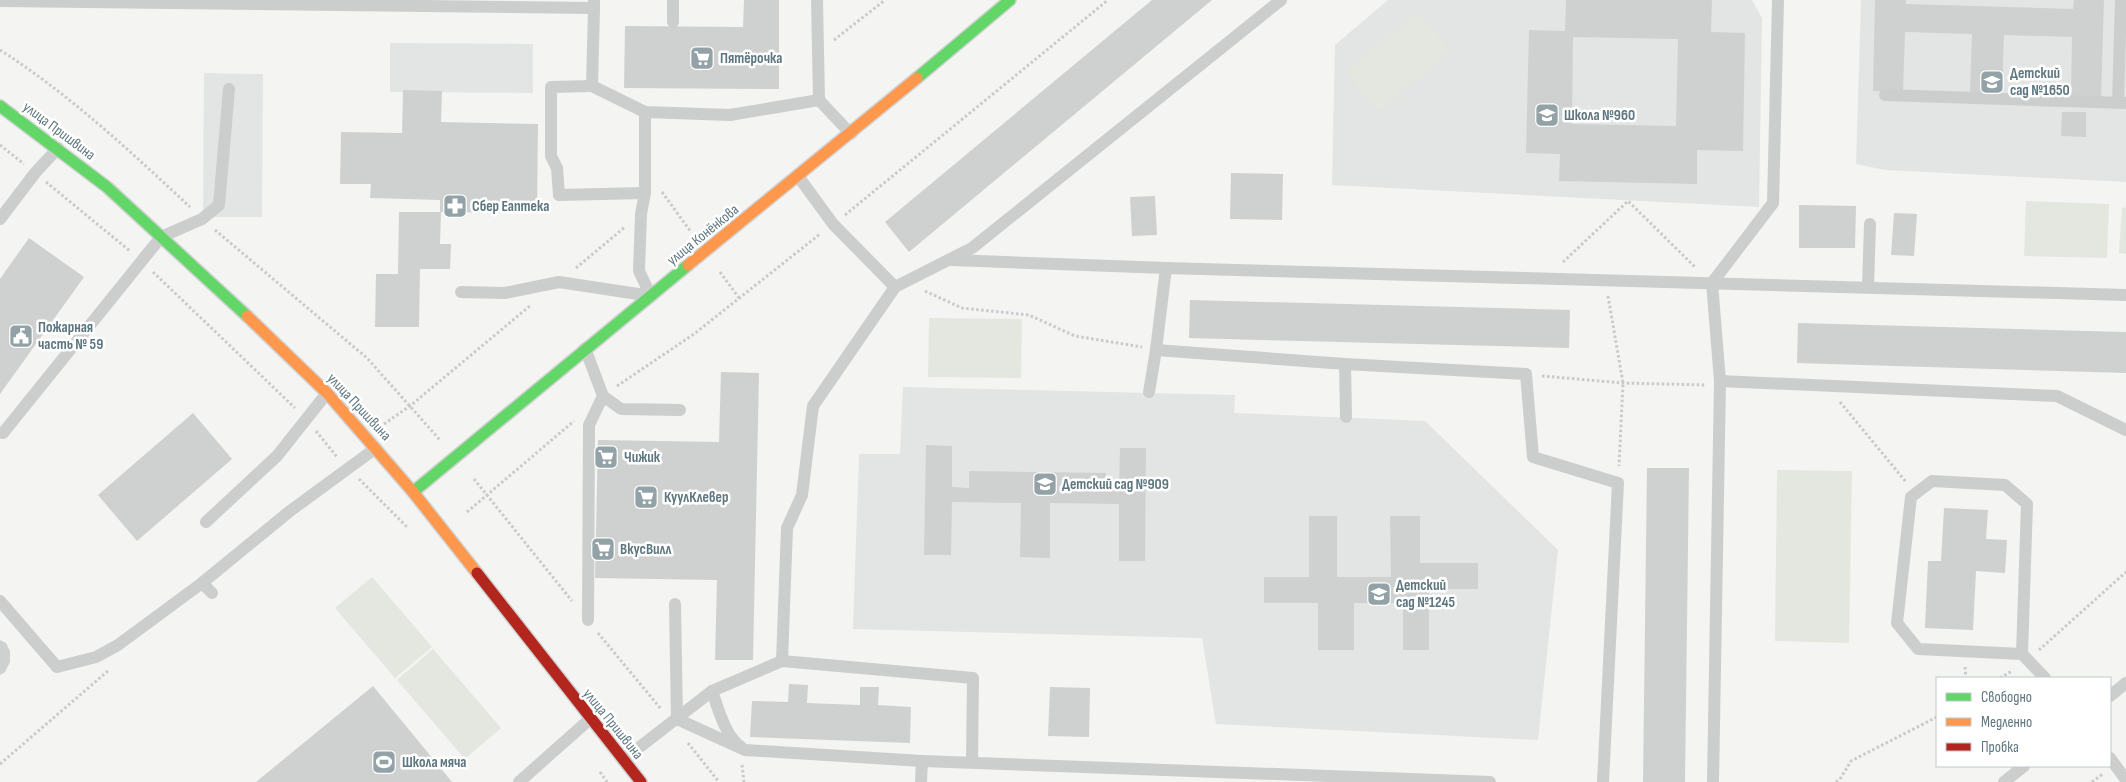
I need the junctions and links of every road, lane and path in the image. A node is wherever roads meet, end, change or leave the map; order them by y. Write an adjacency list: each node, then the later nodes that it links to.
1 (673, 0): 11 (lane)
2 (817, 0): 13 (lane)
3 (885, 0): 13 (path)
4 (1010, 0): 21 (street, улица Конёнкова)
5 (1108, 0): 31 (path)
6 (1281, 0): 36 (lane)
7 (1778, 0): 42 (lane)
8 (2121, 0): 18 (lane)
9 (0, 2): 10 (lane)
10 (594, 4): 14 (lane)
11 (673, 22)
12 (0, 50): 30 (path)
13 (818, 53): 17 (lane)
14 (592, 86): 20 (lane); 27 (lane)
15 (229, 89): 30 (lane)
16 (1885, 96): 18 (lane)
17 (819, 100): 20 (lane); 21 (lane)
18 (2122, 103)
19 (0, 106): 23 (street, улица Пришвина)
20 (645, 112): 27 (lane)
21 (851, 134): 25 (street, улица Конёнкова)
22 (0, 145): 24 (path)
23 (58, 148): 24 (lane); 33 (street, улица Пришвина)
24 (35, 173): 29 (lane); 35 (path)
25 (798, 176): 31 (lane); 48 (street, улица Конёнкова)
26 (660, 190): 34 (path)
27 (646, 193): 28 (lane)
28 (641, 214): 41 (path); 48 (lane)
29 (0, 219)
30 (202, 219): 33 (lane); 61 (path)
31 (833, 224): 43 (lane); 49 (path)
32 (1870, 224): 45 (lane)
33 (161, 237): 35 (lane); 59 (street, улица Пришвина)
34 (696, 238)
35 (140, 260): 65 (path); 68 (lane)
36 (952, 260): 37 (lane); 43 (lane)
37 (1166, 268): 39 (lane); 52 (lane)
38 (720, 272): 49 (path)
39 (1546, 278): 40 (lane); 42 (path)
40 (1606, 280): 42 (lane); 56 (path)
41 (559, 282): 46 (lane); 48 (lane)
42 (1712, 283): 45 (lane); 55 (lane)
43 (895, 288): 86 (lane)
44 (920, 288): 52 (path)
45 (1868, 288): 47 (lane)
46 (462, 292)
47 (2126, 295)
48 (651, 296): 51 (street, улица Конёнкова)
49 (739, 298): 60 (path)
50 (537, 301): 61 (path)
51 (585, 348): 60 (lane); 73 (street, улица Конёнкова)
52 (1156, 350): 53 (lane); 58 (lane)
53 (1345, 364): 54 (lane); 64 (lane)
54 (1526, 374): 56 (path); 72 (lane)
55 (1720, 381): 56 (path); 57 (lane); 112 (lane)
56 (1623, 384): 72 (path)
57 (1827, 386): 67 (lane); 74 (path)
58 (1149, 392)
59 (327, 394): 65 (lane); 70 (street, улица Пришвина)
60 (603, 396): 62 (lane); 83 (lane)
61 (410, 406): 66 (path); 69 (path)
62 (680, 410)
63 (581, 415): 75 (path)
64 (1346, 417)
65 (307, 420): 71 (path); 76 (lane)
66 (381, 426)
67 (2126, 430)
68 (3, 433)
69 (444, 444)
70 (376, 448): 71 (lane); 73 (street, улица Пришвина)
71 (349, 470): 77 (path); 79 (lane)
72 (1618, 483): 111 (lane)
73 (413, 492): 93 (street, улица Пришвина)
74 (1916, 494): 85 (lane); 85 (lane)
75 (467, 512)
76 (206, 522)
77 (412, 532)
78 (2126, 572): 85 (path)
79 (202, 583): 80 (lane); 84 (lane)
80 (212, 593)
81 (0, 601): 84 (lane)
82 (675, 604): 94 (lane)
83 (588, 620)
84 (118, 645): 100 (path)
85 (2026, 656): 87 (path); 88 (lane)
86 (782, 662): 90 (lane); 99 (lane)
87 (2001, 677)
88 (2044, 677)
89 (2126, 683): 91 (lane)
90 (712, 691): 94 (lane); 95 (lane)
91 (2111, 695)
92 (1936, 718): 104 (path)
93 (590, 719): 97 (street, улица Пришвина); 105 (lane)
94 (674, 721): 95 (lane); 97 (lane); 108 (path)
95 (745, 750): 98 (lane)
96 (2111, 759): 103 (lane)
97 (623, 760): 107 (street, улица Пришвина)
98 (922, 761): 99 (lane); 109 (lane)
99 (972, 762): 110 (lane)
100 (0, 764)
101 (596, 766): 106 (path)
102 (2023, 767): 114 (lane)
103 (2126, 780)
104 (1841, 781): 113 (path)
105 (519, 782)
106 (607, 782)
107 (641, 782)
108 (719, 782)
109 (921, 782)
110 (1490, 782)
111 (1603, 782)
112 (1713, 782)
113 (1836, 782)
114 (2004, 782)

